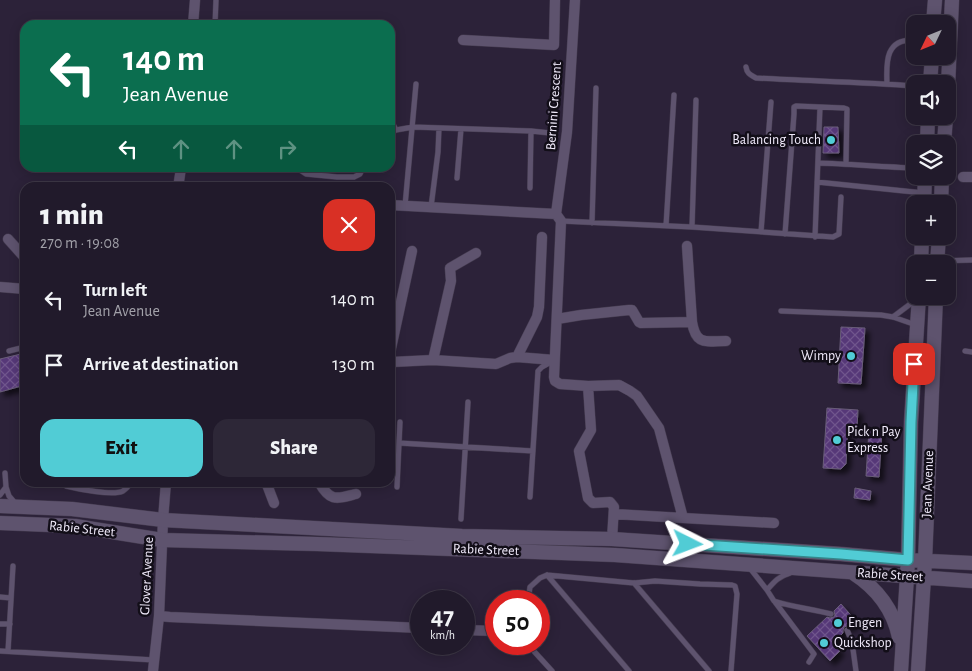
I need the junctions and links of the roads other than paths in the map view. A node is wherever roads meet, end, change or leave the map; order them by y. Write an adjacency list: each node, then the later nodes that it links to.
1 (195, 0): 8 (street)
2 (216, 0): 9 (lane)
3 (555, 0): 10 (street)
4 (575, 0): 41 (street, Bernini Crescent)
5 (935, 0): 7 (main road)
6 (952, 0): 13 (main road)
7 (934, 15)
8 (194, 20)
9 (214, 20)
10 (463, 40)
11 (906, 41): 15 (lane)
12 (746, 67): 15 (lane)
13 (949, 75)
14 (416, 84): 22 (lane)
15 (887, 84): 16 (lane)
16 (906, 85)
17 (596, 88): 42 (lane)
18 (674, 95): 43 (lane)
19 (696, 100): 44 (lane)
20 (771, 102): 45 (lane)
21 (820, 107): 28 (lane); 29 (lane); 46 (lane)
22 (413, 127): 23 (lane); 25 (lane); 39 (lane)
23 (439, 128): 24 (lane); 40 (lane)
24 (461, 129): 26 (lane); 33 (lane)
25 (396, 130)
26 (531, 131): 27 (lane); 35 (lane)
27 (550, 132)
28 (818, 164): 29 (lane); 34 (lane)
29 (846, 164): 30 (lane)
30 (906, 168)
31 (303, 172): 32 (lane)
32 (361, 172)
33 (457, 178)
34 (817, 182): 36 (lane); 48 (lane)
35 (530, 188)
36 (906, 195)
37 (842, 198): 48 (lane)
38 (395, 205): 39 (street)
39 (405, 206): 40 (street)
40 (431, 207): 41 (street)
41 (559, 218): 42 (lane); 63 (street, Bernini Crescent)
42 (592, 224): 43 (lane)
43 (666, 226): 44 (lane)
44 (692, 227): 45 (lane)
45 (761, 232): 46 (lane)
46 (785, 234): 48 (lane)
47 (542, 237): 72 (street)
48 (814, 237)
49 (8, 239): 52 (street)
50 (686, 246): 64 (street)
51 (412, 251): 66 (street)
52 (20, 252)
53 (476, 253): 73 (street)
54 (972, 260): 55 (lane)
55 (956, 261)
56 (0, 286): 57 (street)
57 (20, 288)
58 (910, 305): 62 (lane)
59 (922, 305): 65 (main road, Jean Avenue)
60 (936, 305): 105 (main road, Jean Avenue)
61 (781, 311): 62 (lane)
62 (893, 317): 65 (lane)
63 (557, 319): 64 (street); 74 (street, Bernini Crescent)
64 (692, 322): 67 (street)
65 (917, 325): 104 (main road, Jean Avenue)
66 (395, 330)
67 (726, 341)
68 (20, 348): 69 (lane)
69 (9, 351)
70 (965, 352): 71 (lane)
71 (972, 352)
72 (517, 357): 73 (street); 74 (street)
73 (433, 360): 75 (street)
74 (554, 360): 76 (street, Bernini Crescent); 81 (lane)
75 (395, 362)
76 (588, 386): 96 (street); 97 (street)
77 (468, 402): 80 (lane)
78 (400, 422): 79 (lane)
79 (399, 443): 80 (lane); 89 (lane)
80 (465, 448): 81 (lane); 98 (lane)
81 (533, 451): 92 (lane)
82 (5, 473): 83 (lane)
83 (6, 487): 91 (lane); 95 (lane)
84 (71, 487): 85 (lane)
85 (127, 487)
86 (166, 487): 99 (street, Glover Avenue)
87 (268, 487): 93 (street)
88 (322, 487): 90 (street)
89 (397, 487)
90 (356, 494)
91 (0, 495)
92 (530, 497)
93 (274, 503)
94 (0, 506): 95 (main road, Rabie Street)
95 (27, 508): 99 (main road, Rabie Street)
96 (614, 514): 97 (street); 102 (street)
97 (683, 518): 101 (street)
98 (461, 519)
99 (163, 520): 102 (main road, Rabie Street); 103 (street, Glover Avenue)
100 (0, 523): 103 (main road, Rabie Street)
101 (774, 523)
102 (612, 539): 104 (main road, Rabie Street)
103 (162, 540): 107 (main road, Rabie Street); 122 (street, Glover Avenue)
104 (908, 560): 105 (main road, Rabie Street); 112 (main road, Jean Avenue)
105 (925, 561): 106 (main road, Rabie Street); 113 (main road, Jean Avenue)
106 (972, 563)
107 (747, 565): 109 (main road, Rabie Street); 117 (lane)
108 (13, 566): 119 (lane)
109 (802, 569): 110 (main road, Rabie Street); 117 (lane)
110 (851, 572): 112 (main road, Rabie Street); 127 (main road)
111 (547, 576): 115 (lane); 116 (lane); 135 (lane)
112 (906, 576): 113 (main road, Rabie Street); 127 (main road, Jean Avenue)
113 (924, 578): 114 (main road, Rabie Street); 140 (main road, Jean Avenue)
114 (972, 580)
115 (634, 583): 136 (lane); 137 (lane)
116 (530, 590)
117 (767, 590): 120 (lane)
118 (0, 597): 119 (lane)
119 (11, 598): 124 (lane)
120 (774, 601): 121 (lane); 132 (lane)
121 (831, 614)
122 (159, 616): 125 (street); 131 (street, Glover Avenue)
123 (0, 624): 124 (lane)
124 (10, 624): 129 (lane)
125 (410, 628)
126 (847, 630): 138 (lane)
127 (902, 650): 139 (main road, Jean Avenue)
128 (0, 651): 129 (lane)
129 (8, 651): 131 (lane)
130 (537, 655): 134 (lane)
131 (154, 660): 133 (street, Glover Avenue)
132 (809, 662)
133 (153, 671)
134 (552, 671)
135 (629, 671)
136 (709, 671)
137 (731, 671)
138 (856, 671)
139 (901, 671)
140 (918, 671)

